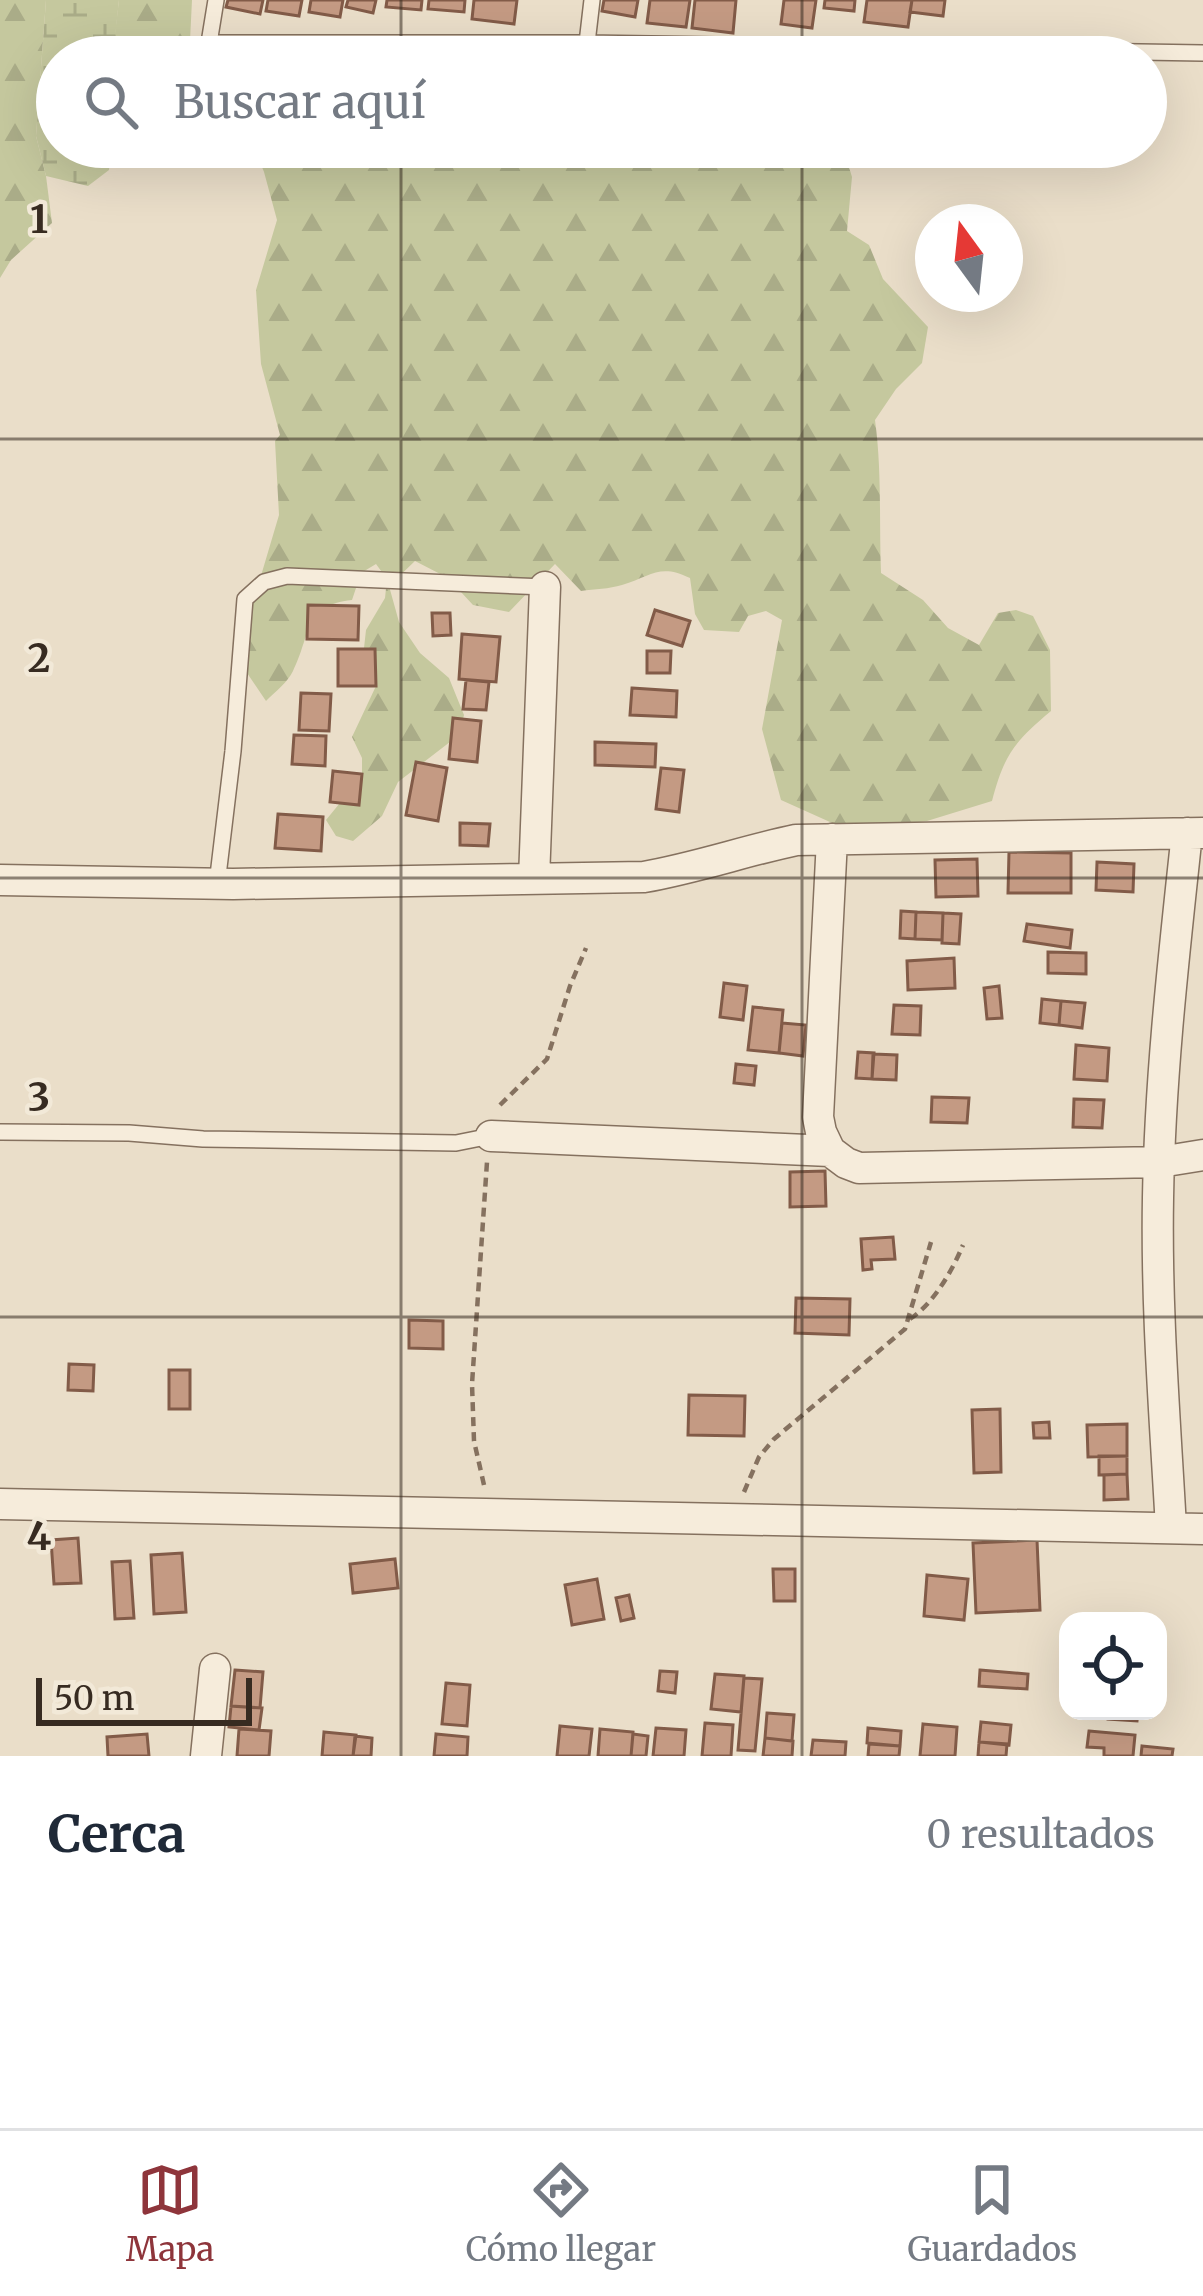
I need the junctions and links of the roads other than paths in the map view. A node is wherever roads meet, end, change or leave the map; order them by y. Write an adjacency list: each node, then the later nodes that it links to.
1 (216, 0): 3 (lane)
2 (592, 0): 4 (lane)
3 (209, 36)
4 (588, 36)
5 (1167, 51): 6 (lane)
6 (1203, 52)
7 (544, 586): 10 (street); 12 (lane)
8 (1195, 833): 9 (street); 17 (street)
9 (832, 839): 10 (street); 15 (street)
10 (534, 879): 12 (street)
11 (0, 880): 12 (street)
12 (217, 884)
13 (0, 1132): 14 (lane)
14 (490, 1136): 15 (street)
15 (830, 1151): 17 (street)
16 (1203, 1155): 17 (street)
17 (1160, 1162): 19 (street)
18 (0, 1504): 19 (street)
19 (1171, 1528): 20 (street)
20 (1203, 1529)
21 (215, 1669): 22 (street)
22 (206, 1756)

